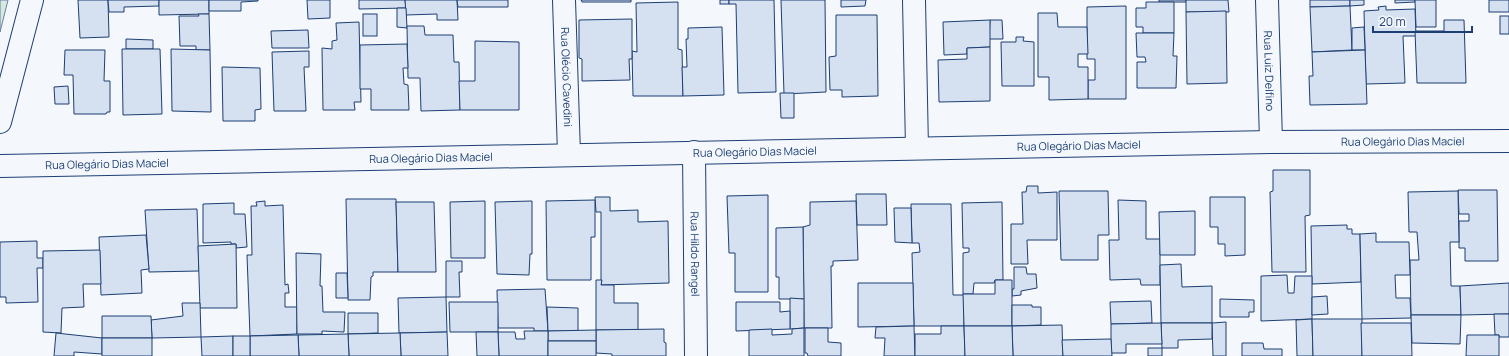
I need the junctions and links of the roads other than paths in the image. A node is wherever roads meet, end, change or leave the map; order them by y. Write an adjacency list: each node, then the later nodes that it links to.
1 (32, 0): 5 (street)
2 (564, 0): 10 (street, Rua Olécio Cavedini)
3 (914, 0): 8 (street)
4 (1267, 0): 7 (street, Rua Luiz Delfino)
5 (0, 122)
6 (1509, 141): 7 (street, Rua Olegário Dias Maciel)
7 (1271, 142): 8 (street, Rua Olegário Dias Maciel)
8 (917, 148): 9 (street, Rua Olegário Dias Maciel)
9 (694, 152): 10 (street, Rua Olegário Dias Maciel); 12 (street, Rua Hildo Rangel)
10 (569, 154): 11 (street, Rua Olegário Dias Maciel)
11 (0, 166)
12 (696, 356)

